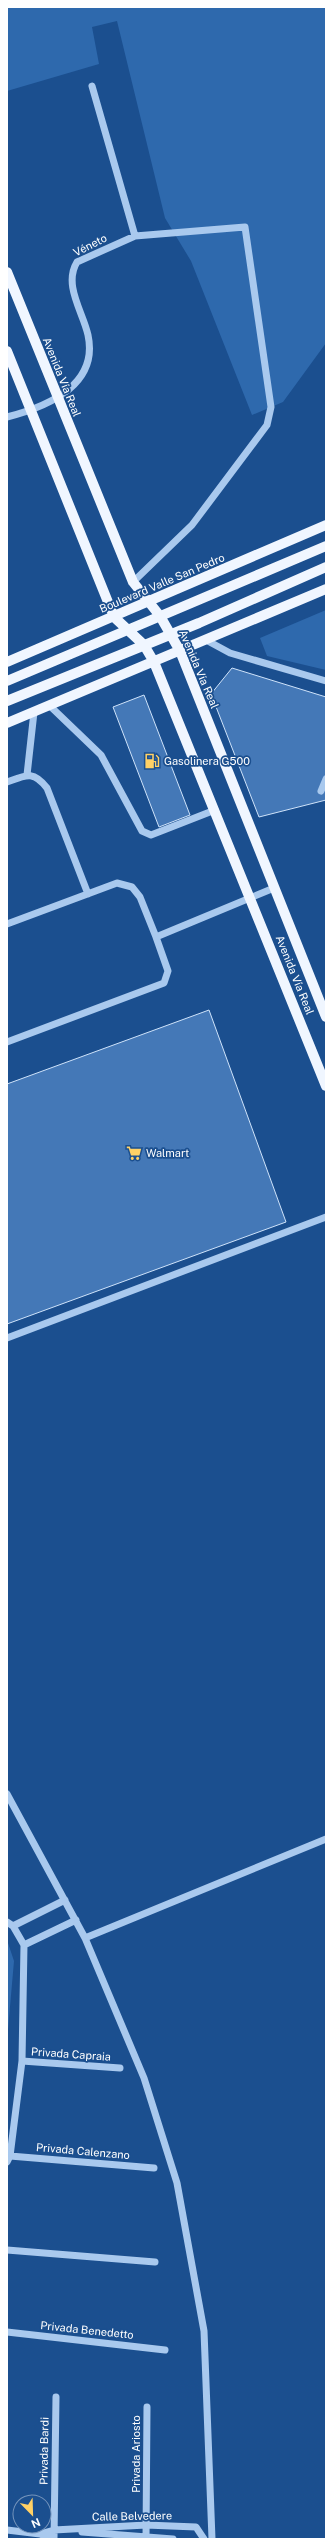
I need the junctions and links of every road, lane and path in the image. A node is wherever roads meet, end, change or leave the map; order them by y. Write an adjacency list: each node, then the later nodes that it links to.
1 (92, 86): 2 (street)
2 (135, 236): 5 (street, Véneto); 11 (street, Véneto)
3 (7, 272): 5 (main road, Avenida Vía Real)
4 (7, 351): 6 (main road, Avenida Vía Real)
5 (58, 399): 6 (street, Véneto); 11 (main road, Avenida Vía Real)
6 (30, 411): 7 (street, Véneto); 15 (main road, Avenida Vía Real)
7 (7, 416)
8 (326, 525): 13 (main road, Boulevard Valle San Pedro)
9 (326, 546): 14 (main road)
10 (326, 567): 17 (main road)
11 (132, 582): 13 (main road, Avenida Vía Real)
12 (326, 589): 18 (main road)
13 (146, 601): 14 (main road, Avenida Vía Real); 15 (main road, Boulevard Valle San Pedro)
14 (160, 616): 16 (main road); 17 (main road, Avenida Vía Real)
15 (114, 617): 16 (main road, Avenida Vía Real); 21 (main road, Boulevard Valle San Pedro)
16 (130, 630): 19 (main road, Avenida Vía Real); 23 (main road)
17 (172, 634): 19 (main road); 20 (main road, Avenida Vía Real)
18 (206, 640): 20 (main road); 24 (street)
19 (144, 645): 22 (main road, Avenida Vía Real); 25 (main road)
20 (180, 651): 22 (main road); 34 (main road, Avenida Vía Real)
21 (7, 662)
22 (154, 662): 26 (main road); 33 (main road, Avenida Vía Real)
23 (7, 681)
24 (326, 681)
25 (7, 702)
26 (50, 706): 27 (main road); 33 (street)
27 (34, 712): 28 (main road); 29 (street)
28 (7, 723)
29 (27, 775): 31 (street); 35 (street)
30 (326, 779): 32 (street)
31 (7, 782)
32 (321, 791)
33 (215, 810): 36 (main road, Avenida Vía Real)
34 (274, 888): 36 (street); 39 (main road, Avenida Vía Real)
35 (88, 894): 37 (street); 38 (street)
36 (251, 899): 38 (street); 41 (main road, Avenida Vía Real)
37 (7, 924)
38 (156, 937): 40 (street)
39 (326, 1017)
40 (7, 1042)
41 (326, 1086)
42 (326, 1217): 43 (street)
43 (7, 1338)
44 (7, 1794): 46 (street)
45 (326, 1839): 49 (street)
46 (65, 1900): 47 (street); 48 (street)
47 (76, 1920): 49 (street); 50 (street)
48 (10, 1924): 50 (street)
49 (85, 1938): 68 (street)
50 (24, 1945): 51 (street)
51 (22, 2061): 52 (street, Privada Capraia); 53 (street)
52 (120, 2068)
53 (9, 2159): 54 (street, Privada Calenzano)
54 (154, 2168)
55 (7, 2250): 56 (street)
56 (155, 2262)
57 (7, 2332): 58 (street, Privada Benedetto)
58 (165, 2350)
59 (56, 2398): 62 (street, Privada Bardi)
60 (147, 2407): 61 (street, Privada Ariosto)
61 (146, 2525): 62 (street, Calle Belvedere); 64 (street, Privada Ariosto); 67 (street, Calle Belvedere)
62 (54, 2530): 64 (street, Calle Belvedere); 65 (street, Privada Bardi)
63 (40, 2534): 65 (street, Calle Belvedere)
64 (146, 2538): 66 (street, Calle Belvedere)
65 (53, 2539)
66 (173, 2539)
67 (204, 2539)
68 (212, 2539)

